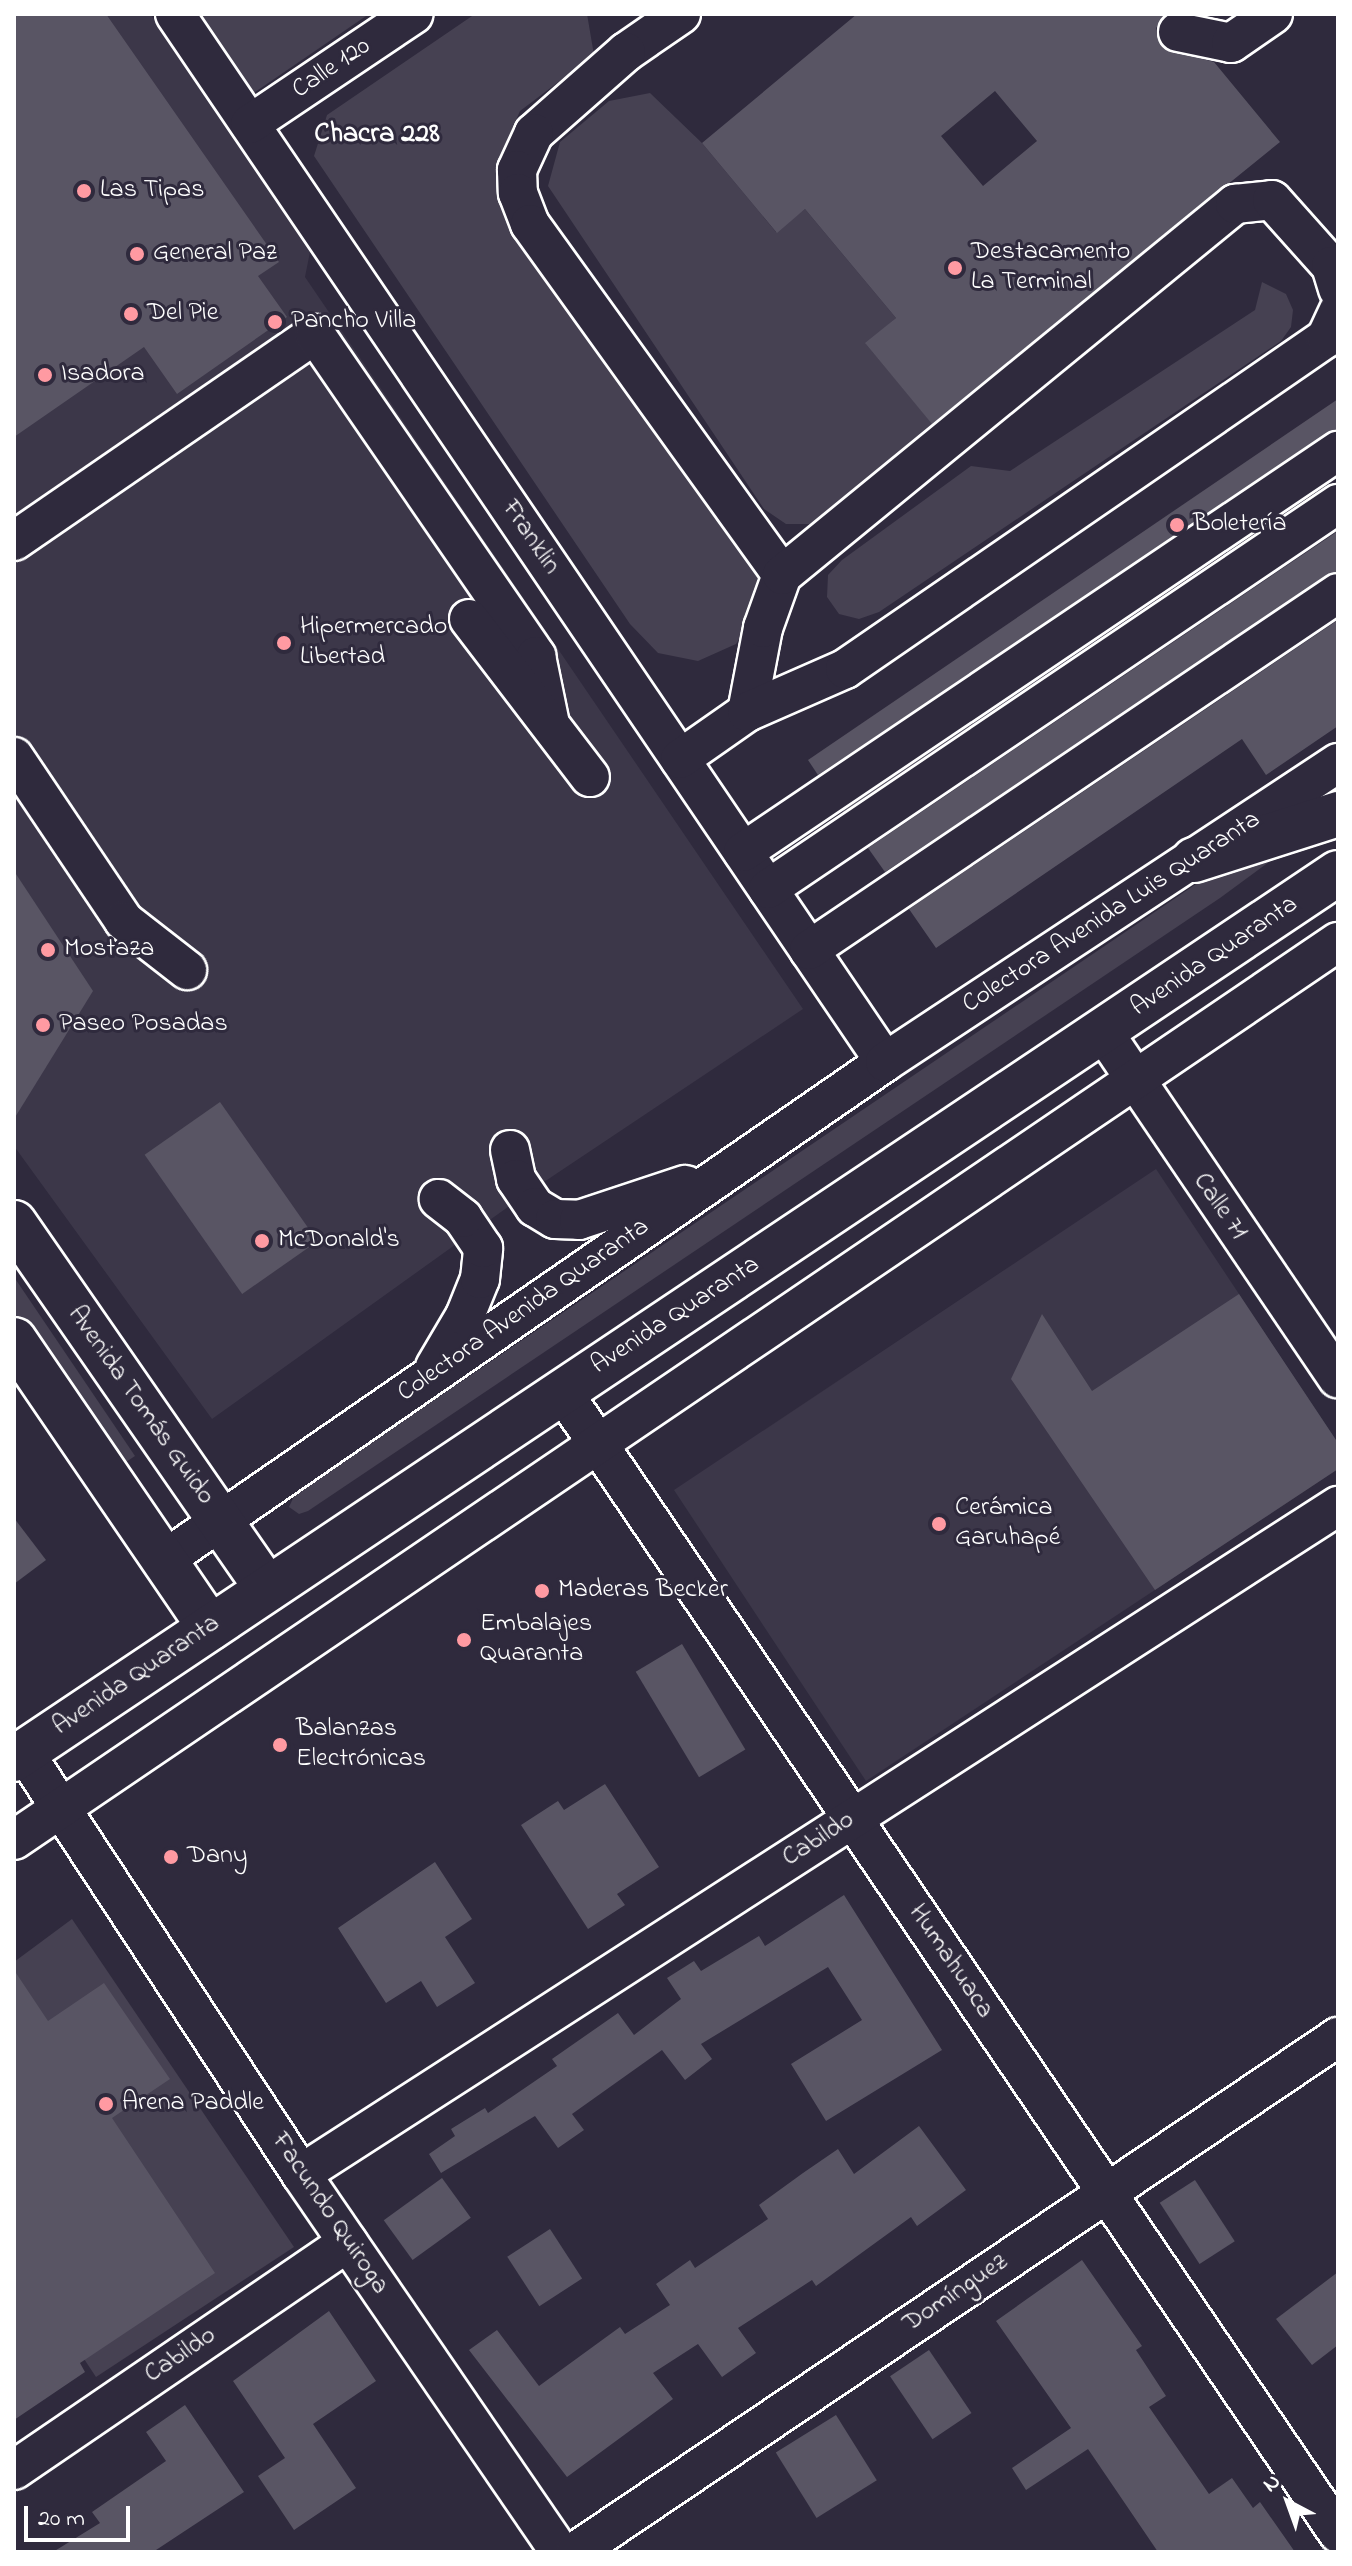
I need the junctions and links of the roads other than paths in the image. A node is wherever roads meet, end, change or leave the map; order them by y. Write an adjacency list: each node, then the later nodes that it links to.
1 (175, 14): 6 (street, Franklin)
2 (414, 14): 6 (street, Calle 120)
3 (681, 14): 12 (street)
4 (1273, 14): 5 (street)
5 (1192, 23)
6 (250, 124): 18 (street, Franklin)
7 (1338, 289): 12 (street)
8 (1338, 312): 15 (street)
9 (1338, 451): 22 (street)
10 (1338, 504): 25 (street)
11 (14, 541): 16 (street)
12 (782, 575): 15 (street)
13 (1338, 593): 27 (street)
14 (469, 619): 16 (street)
15 (747, 712): 18 (street)
16 (550, 724): 20 (street)
17 (14, 757): 28 (street)
18 (680, 759): 22 (street, Franklin)
19 (1338, 763): 23 (street, Colectora Avenida Luis Quaranta)
20 (590, 777)
21 (1338, 814): 23 (main road)
22 (743, 852): 25 (street, Franklin)
23 (1194, 860): 30 (street, Colectora Avenida Luis Quaranta)
24 (1338, 873): 29 (main road, Avenida Quaranta)
25 (768, 889): 27 (street, Franklin)
26 (1338, 942): 31 (street)
27 (809, 950): 30 (street, Franklin)
28 (187, 970)
29 (1104, 1033): 31 (street, Calle 71); 39 (main road, Avenida Quaranta)
30 (885, 1062): 33 (street, Colectora Avenida Quaranta)
31 (1131, 1080): 38 (street, Calle 71); 40 (street)
32 (510, 1150): 33 (street)
33 (725, 1171): 37 (street, Colectora Avenida Quaranta)
34 (439, 1199): 37 (street)
35 (14, 1223): 42 (main road, Avenida Tomás Guido)
36 (14, 1340): 43 (main road)
37 (429, 1377): 42 (street, Colectora Avenida Quaranta)
38 (1338, 1378)
39 (562, 1391): 40 (street, Humahuaca); 44 (main road, Avenida Quaranta)
40 (596, 1441): 47 (street); 48 (street, Humahuaca)
41 (1338, 1506): 48 (street, Cabildo)
42 (220, 1521): 43 (street, Colectora Avenida Quaranta); 44 (main road, Avenida Tomás Guido)
43 (164, 1560): 45 (main road)
44 (267, 1589): 45 (main road, Avenida Quaranta)
45 (210, 1627): 46 (main road, Avenida Quaranta)
46 (19, 1755): 47 (street, Facundo Quiroga)
47 (61, 1809): 49 (street); 51 (street, Facundo Quiroga)
48 (852, 1818): 51 (street, Cabildo); 52 (street, Humahuaca)
49 (14, 1840)
50 (1338, 2037): 52 (street, Domínguez)
51 (301, 2174): 53 (street, Facundo Quiroga)
52 (1106, 2193): 55 (street, Humahuaca); 57 (street, Domínguez)
53 (348, 2242): 54 (street, Cabildo); 56 (street, Facundo Quiroga)
54 (14, 2470)
55 (1338, 2533)
56 (560, 2552)
57 (575, 2552)

